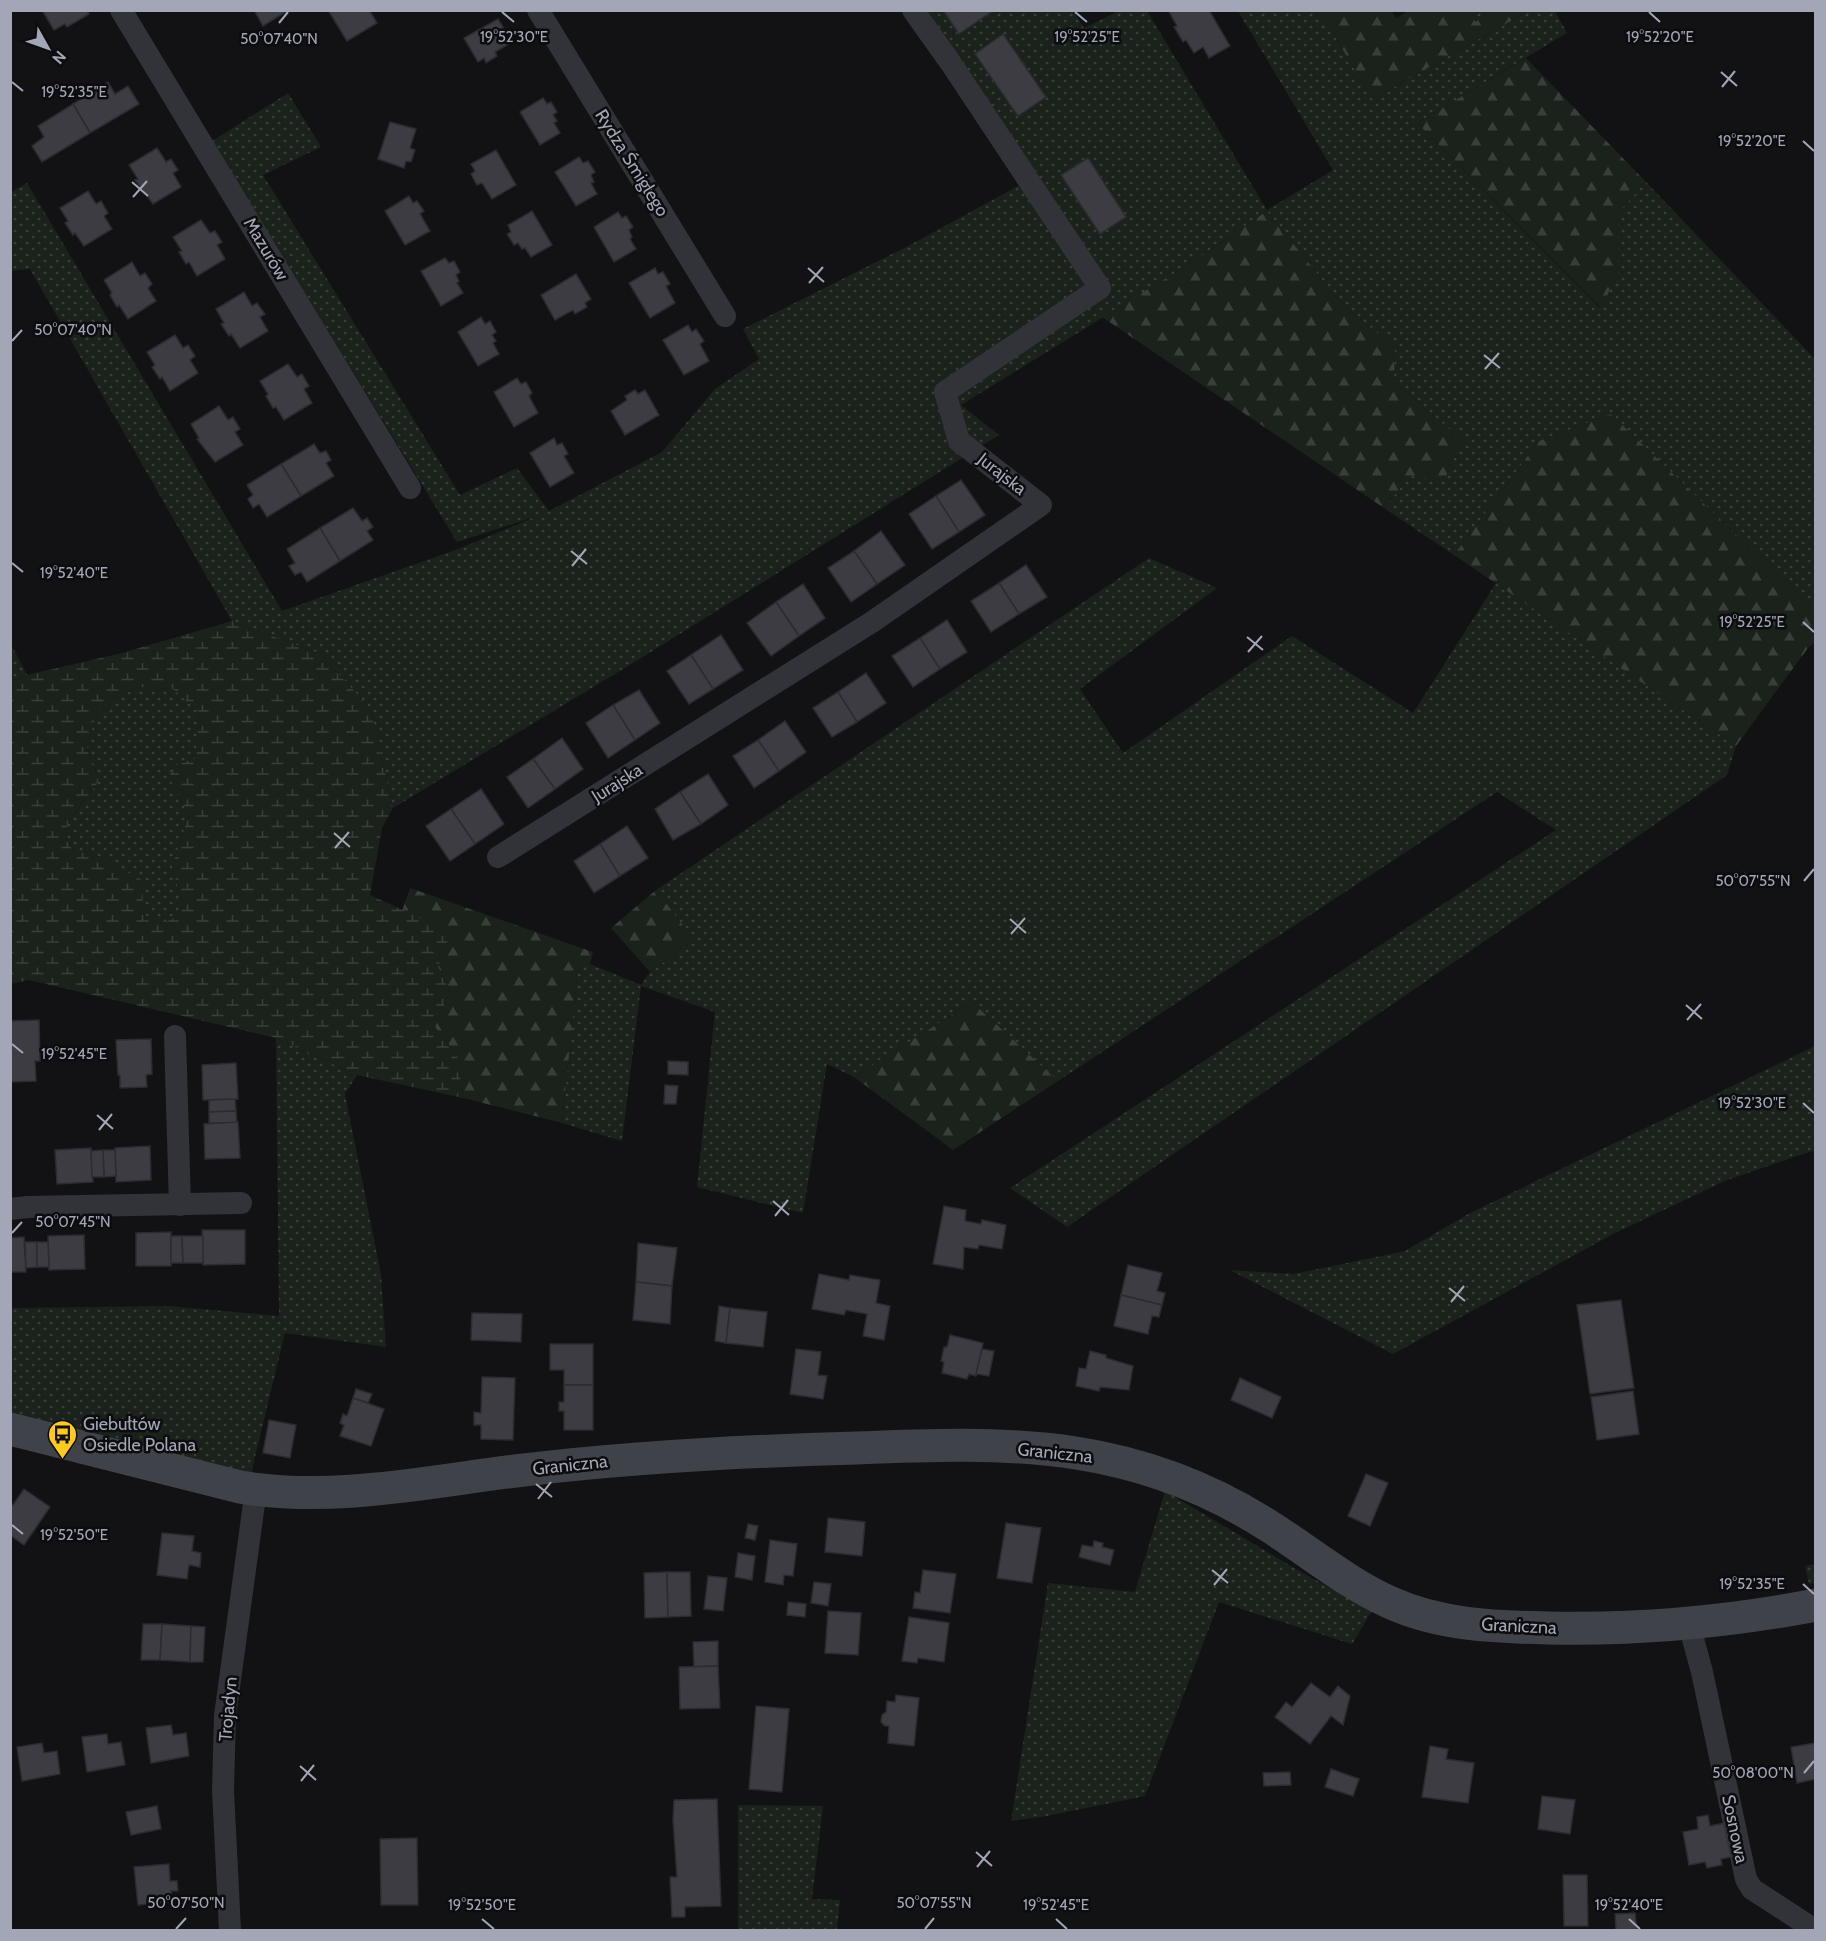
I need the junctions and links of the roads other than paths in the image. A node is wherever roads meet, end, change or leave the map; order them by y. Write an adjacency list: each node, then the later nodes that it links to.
1 (121, 10): 5 (street, Mazurów)
2 (538, 10): 4 (street, Rydza Śmigłego)
3 (913, 10): 6 (street, Jurajska)
4 (726, 316)
5 (410, 488)
6 (498, 857)
7 (175, 1036): 9 (street)
8 (241, 1203): 9 (street)
9 (180, 1205): 10 (street)
10 (10, 1209)
11 (10, 1429): 12 (street, Graniczna)
12 (256, 1489): 14 (street, Graniczna); 15 (street, Trojadyn)
13 (1815, 1605): 14 (street, Graniczna)
14 (1689, 1624): 16 (street, Sosnowa)
15 (230, 1930)
16 (1815, 1930)

